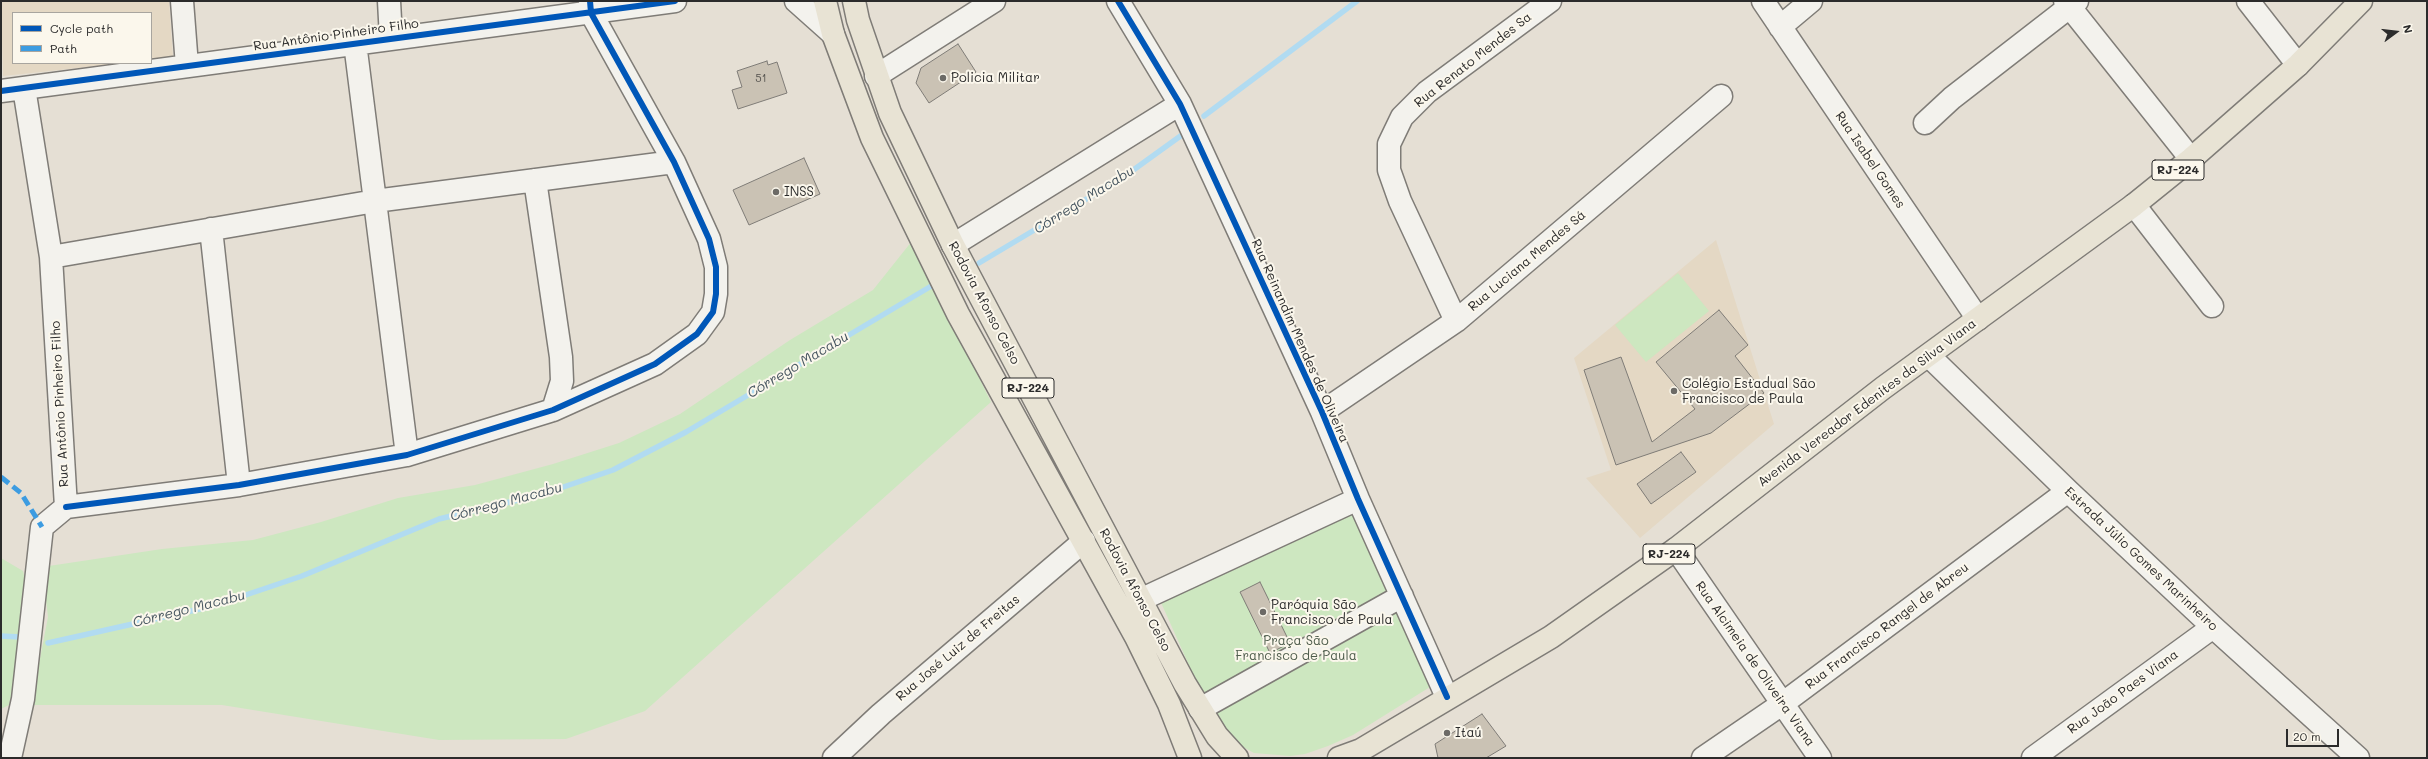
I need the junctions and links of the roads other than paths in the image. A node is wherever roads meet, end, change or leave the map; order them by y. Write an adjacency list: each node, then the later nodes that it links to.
1 (182, 1): 21 (street)
2 (389, 1): 18 (street)
3 (675, 1): 15 (street, Rua Antônio Pinheiro Filho)
4 (796, 1): 17 (street)
5 (825, 1): 17 (main road, Rodovia Afonso Celso / RJ-224)
6 (854, 1): 22 (main road, Rodovia Afonso Celso / RJ-224)
7 (994, 1): 22 (street)
8 (1118, 1): 26 (street, Rua Reinandim Mendes de Oliveira)
9 (1550, 1): 38 (street, Rua Renato Mendes Sa)
10 (1763, 1): 16 (street, Rua Isabel Gomes)
11 (1811, 1): 16 (street)
12 (2248, 1): 20 (street)
13 (2361, 1): 20 (main road, Avenida Vereador Edenites da Silva Viana / RJ-224)
14 (2071, 3): 27 (street, RJ-224); 28 (street, RJ-224)
15 (590, 7): 18 (street, Rua Antônio Pinheiro Filho); 29 (street)
16 (1780, 27): 37 (street, Rua Isabel Gomes)
17 (833, 34): 47 (main road, Rodovia Afonso Celso / RJ-224)
18 (391, 38): 19 (street, Rua Antônio Pinheiro Filho)
19 (355, 44): 21 (street, Rua Antônio Pinheiro Filho); 31 (street)
20 (2298, 65): 28 (main road, Avenida Vereador Edenites da Silva Viana / RJ-224)
21 (188, 66): 23 (street, Rua Antônio Pinheiro Filho)
22 (876, 76): 34 (main road, Rodovia Afonso Celso / RJ-224)
23 (24, 88): 24 (street, Rua Antônio Pinheiro Filho); 35 (street, Rua Antônio Pinheiro Filho)
24 (1, 91)
25 (1721, 96): 38 (street, Rua Luciana Mendes Sá)
26 (1180, 104): 34 (street); 41 (street, Rua Reinandim Mendes de Oliveira)
27 (1925, 123)
28 (2191, 159): 32 (main road, Avenida Vereador Edenites da Silva Viana / RJ-224)
29 (674, 162): 30 (street); 40 (street)
30 (535, 180): 31 (street); 40 (street)
31 (375, 201): 33 (street); 42 (street)
32 (2134, 205): 36 (street); 37 (main road, Avenida Vereador Edenites da Silva Viana / RJ-224)
33 (211, 229): 35 (street); 43 (street)
34 (953, 245): 50 (main road, Rodovia Afonso Celso / RJ-224)
35 (51, 257): 46 (street, Rua Antônio Pinheiro Filho)
36 (2212, 306)
37 (1978, 319): 39 (main road, Avenida Vereador Edenites da Silva Viana / RJ-224)
38 (1456, 321): 41 (street, Rua Luciana Mendes Sá)
39 (1929, 356): 44 (street, Estrada Júlio Gomes Marinheiro); 48 (main road, Avenida Vereador Edenites da Silva Viana / RJ-224)
40 (553, 410): 42 (street)
41 (1322, 412): 45 (street, Rua Reinandim Mendes de Oliveira)
42 (407, 455): 43 (street)
43 (239, 485): 46 (street)
44 (2068, 491): 51 (street, Estrada Júlio Gomes Marinheiro); 53 (street, Rua Francisco Rangel de Abreu)
45 (1358, 499): 49 (street, Rua Reinandim Mendes de Oliveira); 50 (street)
46 (66, 507): 55 (street, Rua Antônio Pinheiro Filho)
47 (1084, 541): 56 (street, Rua José Luiz de Freitas); 57 (main road, Rodovia Afonso Celso / RJ-224)
48 (1676, 549): 52 (main road, Avenida Vereador Edenites da Silva Viana / RJ-224); 53 (street, Rua Alcimeia de Oliveira Viana)
49 (1402, 596): 52 (street, Rua Reinandim Mendes de Oliveira); 54 (street)
50 (1140, 600): 54 (main road, Rodovia Afonso Celso / RJ-224)
51 (2213, 627): 62 (street, Rua João Paes Viana); 63 (street, Estrada Júlio Gomes Marinheiro)
52 (1447, 697): 59 (main road, Avenida Vereador Edenites da Silva Viana / RJ-224)
53 (1782, 704): 60 (street, Rua Francisco Rangel de Abreu); 61 (street, Rua Alcimeia de Oliveira Viana)
54 (1200, 709): 58 (main road, Rodovia Afonso Celso / RJ-224)
55 (10, 758)
56 (834, 758)
57 (1190, 758)
58 (1238, 758)
59 (1339, 758)
60 (1703, 758)
61 (1820, 758)
62 (2033, 758)
63 (2358, 758)

